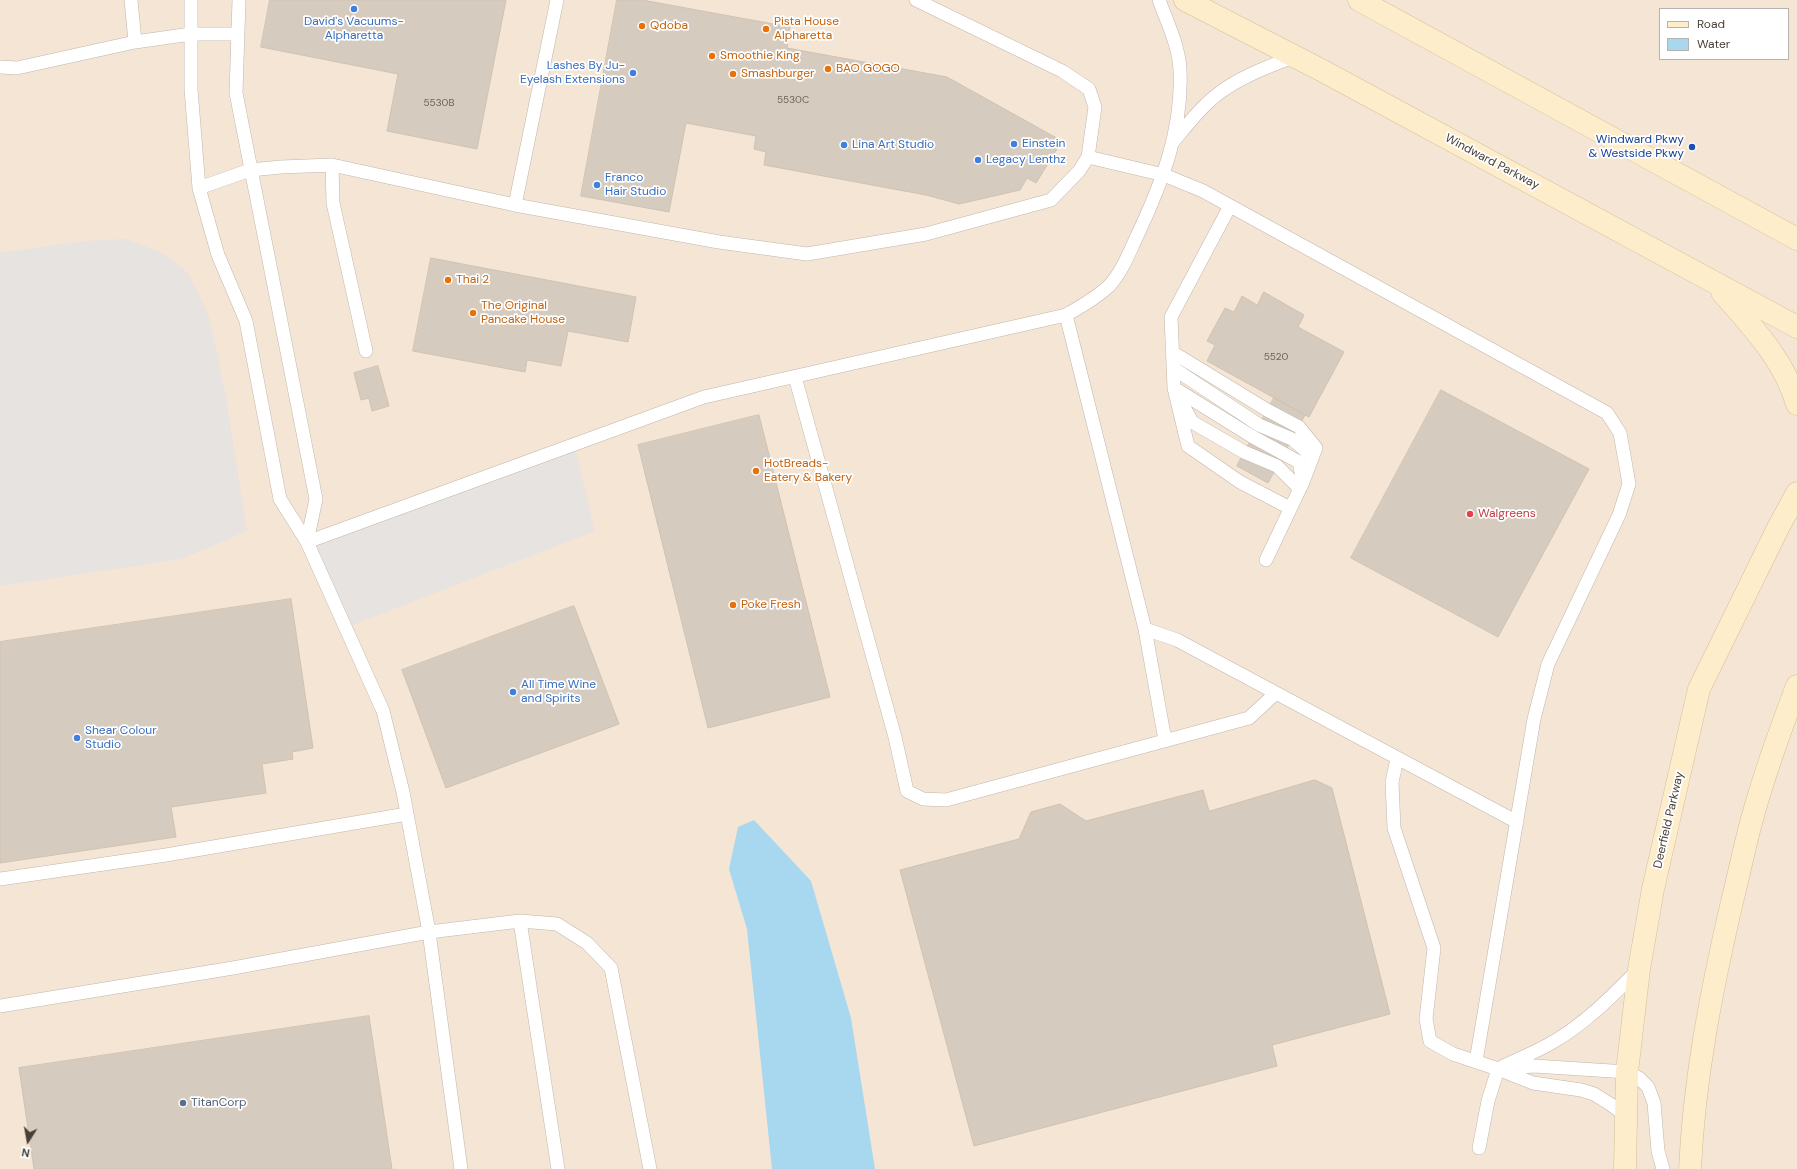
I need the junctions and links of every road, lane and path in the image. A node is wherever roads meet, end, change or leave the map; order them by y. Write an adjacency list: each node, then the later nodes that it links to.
1 (130, 0): 11 (lane)
2 (191, 0): 9 (lane)
3 (239, 0): 10 (lane)
4 (557, 0): 20 (lane)
5 (916, 0): 15 (lane)
6 (1159, 0): 14 (lane)
7 (1185, 0): 12 (main road, Windward Parkway)
8 (1359, 0): 22 (main road)
9 (191, 34): 10 (lane); 11 (lane); 19 (lane)
10 (237, 34): 17 (lane)
11 (135, 42): 13 (lane)
12 (1295, 56): 14 (lane); 23 (main road, Windward Parkway)
13 (0, 67)
14 (1173, 142): 18 (lane)
15 (1088, 157): 18 (lane); 20 (lane)
16 (332, 165): 17 (lane); 20 (lane); 26 (lane)
17 (250, 170): 19 (lane); 36 (lane)
18 (1164, 174): 21 (lane); 24 (lane)
19 (199, 188): 36 (lane)
20 (515, 205)
21 (1230, 206): 27 (lane); 44 (lane)
22 (1795, 237)
23 (1715, 283): 25 (main road, Windward Parkway); 31 (main road)
24 (1066, 315): 29 (lane); 38 (lane)
25 (1797, 327)
26 (366, 351)
27 (1172, 352): 28 (lane); 32 (lane)
28 (1173, 368): 30 (lane); 32 (lane)
29 (795, 377): 36 (lane); 41 (lane)
30 (1174, 388): 33 (lane); 33 (lane); 35 (lane)
31 (1797, 404)
32 (1312, 457): 33 (lane)
33 (1301, 485): 35 (lane)
34 (1797, 493): 48 (main road, Deerfield Parkway)
35 (1290, 508): 37 (lane)
36 (307, 542): 43 (lane)
37 (1266, 560)
38 (1145, 629): 40 (lane); 41 (lane)
39 (1797, 686): 60 (main road)
40 (1276, 693): 41 (lane); 42 (lane)
41 (1165, 740)
42 (1397, 759): 44 (lane); 50 (lane)
43 (407, 814): 45 (lane); 47 (lane)
44 (1517, 822): 50 (lane)
45 (0, 879)
46 (520, 921): 47 (lane); 56 (lane); 57 (lane)
47 (429, 932): 49 (lane); 55 (lane)
48 (1639, 968): 51 (lane); 52 (main road, Deerfield Parkway)
49 (0, 1006)
50 (1476, 1061): 51 (lane)
51 (1498, 1069): 52 (lane); 53 (lane); 54 (lane)
52 (1627, 1072): 53 (main road, Deerfield Parkway); 59 (lane)
53 (1625, 1115): 58 (main road, Deerfield Parkway)
54 (1479, 1148)
55 (461, 1169)
56 (558, 1169)
57 (650, 1169)
58 (1625, 1169)
59 (1663, 1169)
60 (1690, 1169)

